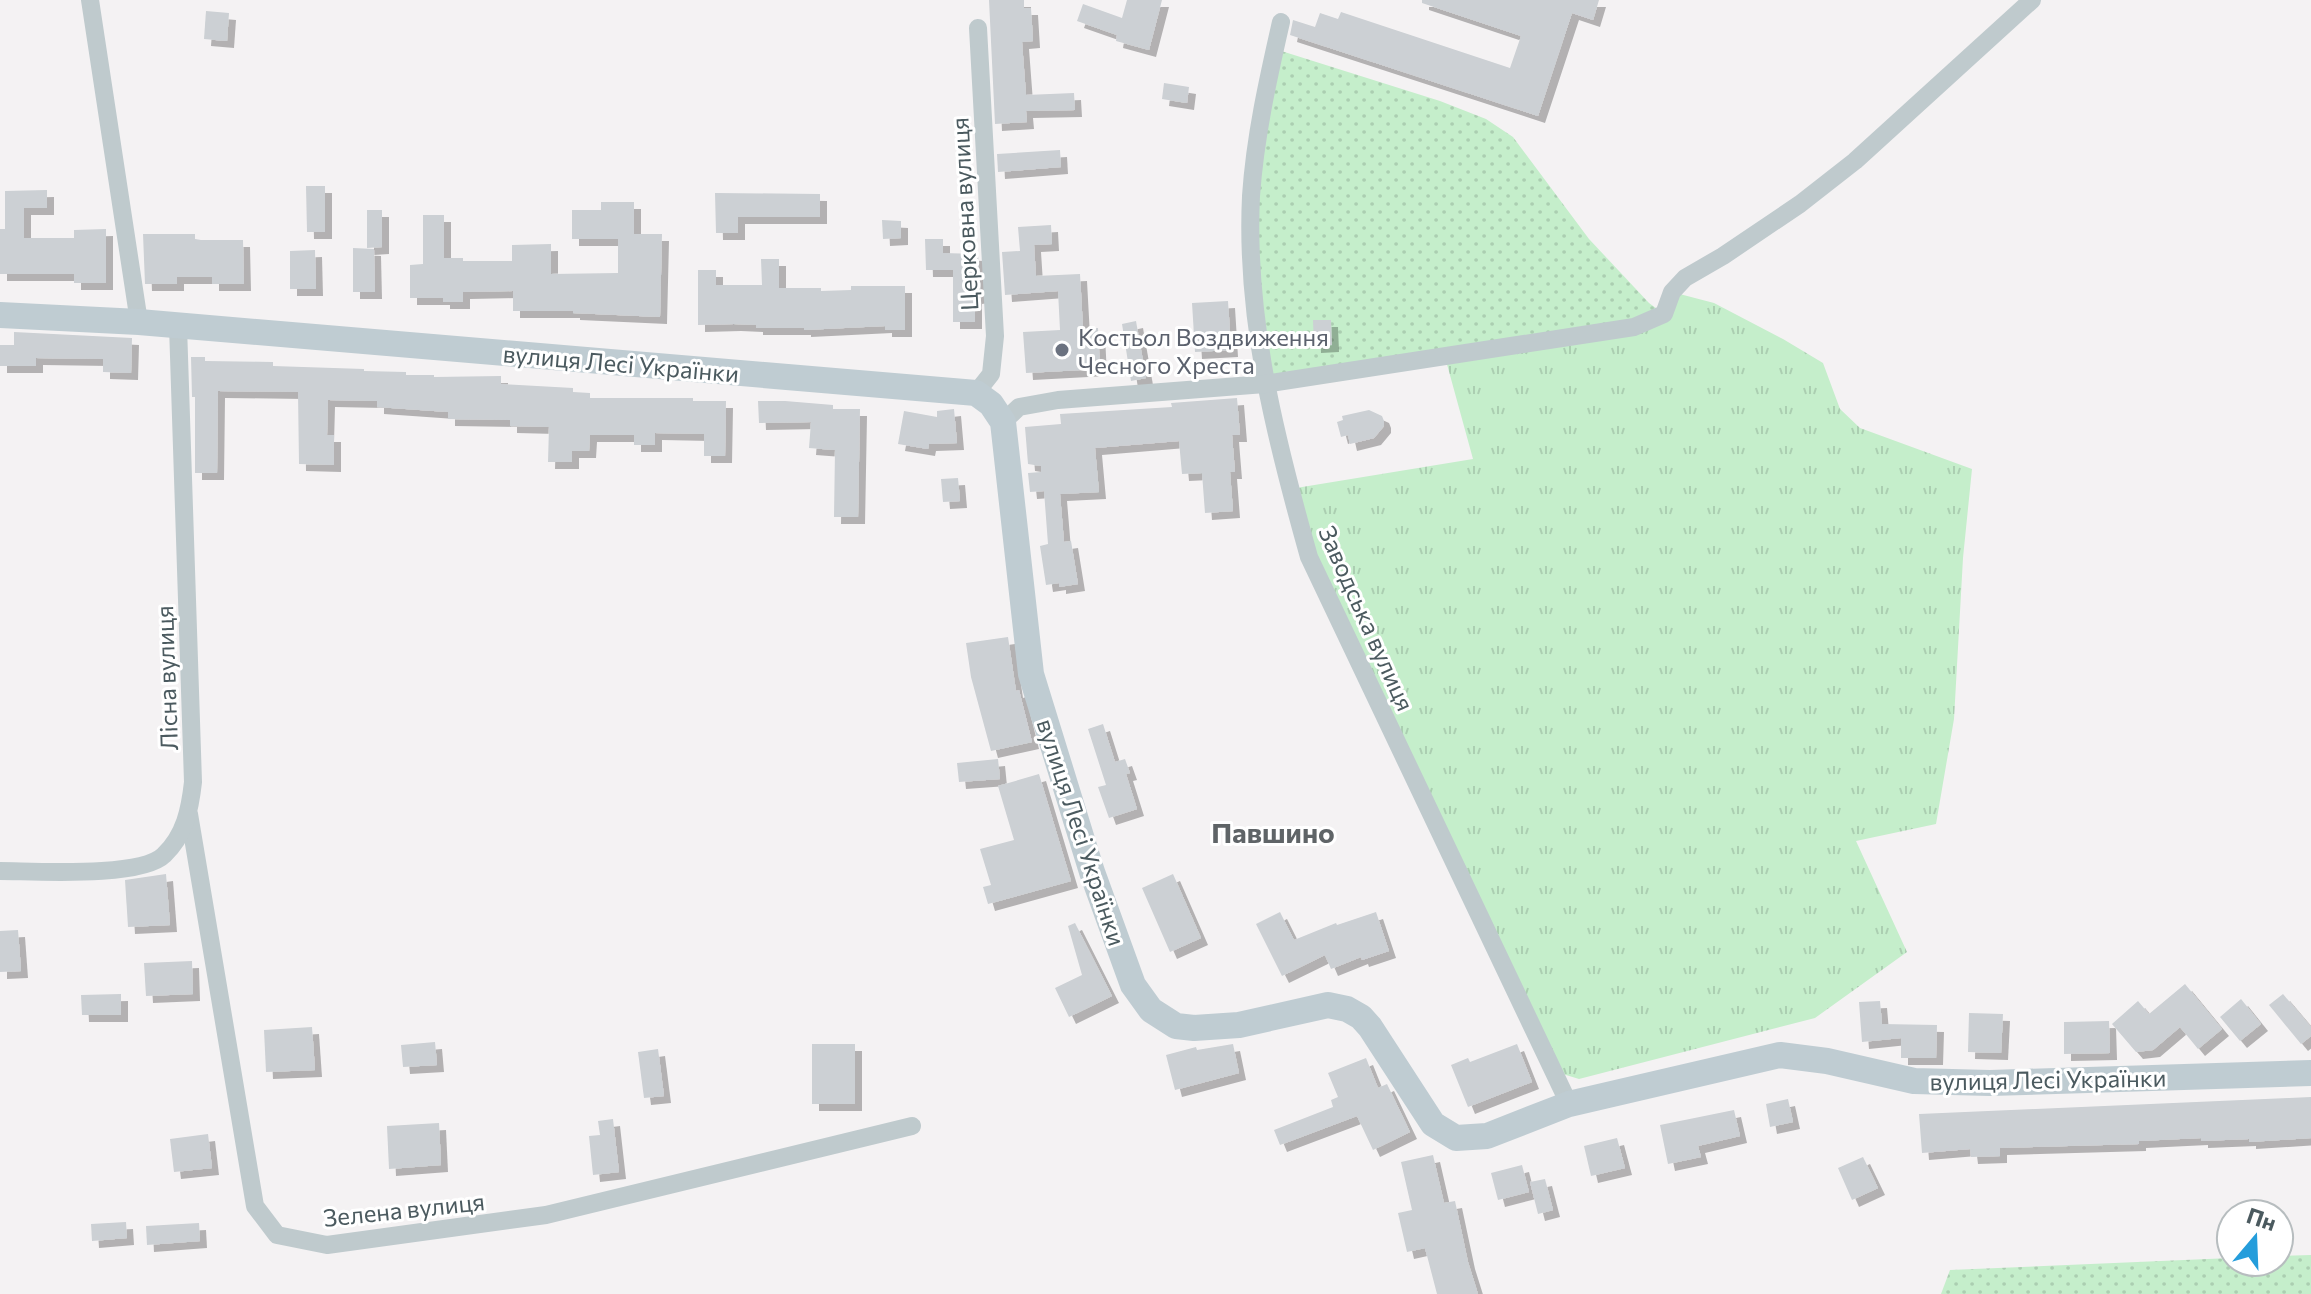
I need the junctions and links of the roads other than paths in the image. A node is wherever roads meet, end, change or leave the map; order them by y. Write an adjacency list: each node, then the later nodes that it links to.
1 (90, 0): 6 (street)
2 (2032, 0): 8 (street)
3 (1281, 22): 8 (street, Заводська вулиця)
4 (978, 28): 9 (street, Церковна вулиця)
5 (0, 315): 6 (street, вулиця Лесі Українки)
6 (139, 322): 7 (street, вулиця Лесі Українки)
7 (178, 326): 9 (street, вулиця Лесі Українки); 11 (street, Лісна вулиця)
8 (1265, 384): 10 (street); 14 (street, Заводська вулиця)
9 (976, 393): 10 (street)
10 (1003, 422): 14 (street, вулиця Лесі Українки)
11 (189, 814): 12 (street, Лісна вулиця); 15 (street, Зелена вулиця)
12 (0, 871)
13 (2311, 1073): 14 (street, вулиця Лесі Українки)
14 (1569, 1104)
15 (912, 1126)

